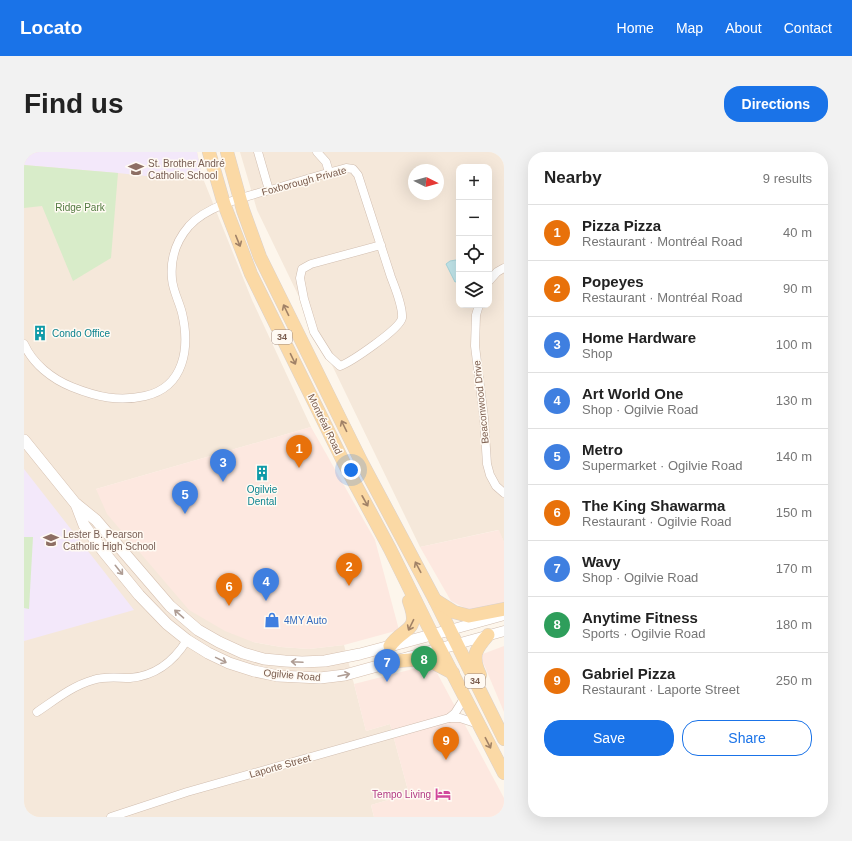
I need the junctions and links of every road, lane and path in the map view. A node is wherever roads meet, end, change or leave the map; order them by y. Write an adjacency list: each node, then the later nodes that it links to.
1 (209, 152): 8 (main road, Montréal Road / 34)
2 (227, 152): 7 (main road, Montréal Road / 34)
3 (258, 152): 6 (street)
4 (318, 152): 5 (street)
5 (329, 172): 6 (street, Foxborough Private); 9 (street, Foxborough Private)
6 (269, 190): 7 (street, Foxborough Private)
7 (239, 199): 8 (street, Foxborough Private); 15 (main road, Montréal Road / 34, one-way to 7)
8 (224, 204): 13 (street, Foxborough Private); 16 (main road, Montréal Road / 34, one-way to 16)
9 (381, 244): 9 (street, Foxborough Private)
10 (502, 272): 11 (street)
11 (492, 279)
12 (478, 308): 17 (street, Beaconwood Drive)
13 (24, 344)
14 (24, 440): 18 (main road, Ogilvie Road)
15 (361, 461): 16 (main road); 20 (main road, Montréal Road / 34, one-way to 15)
16 (346, 467): 19 (main road, Montréal Road / 34, one-way to 19)
17 (504, 493)
18 (75, 503): 27 (main road, Ogilvie Road, one-way to 27); 29 (main road, Ogilvie Road, one-way to 18)
19 (390, 549): 25 (main road, Montréal Road / 34); 29 (main road, one-way to 29)
20 (435, 600): 21 (main road); 23 (main road, Montréal Road / 34)
21 (504, 609)
22 (504, 615): 23 (street, Ogilvie Road)
23 (450, 630): 25 (main road, Ogilvie Road); 28 (main road, Montréal Road / 34)
24 (504, 631): 26 (street, Ogilvie Road)
25 (433, 634): 29 (main road, Ogilvie Road); 30 (main road, Montréal Road / 34)
26 (488, 636): 28 (street, Ogilvie Road); 36 (main road)
27 (187, 640): 31 (main road, Ogilvie Road, one-way to 31); 34 (street)
28 (457, 644): 30 (main road, Ogilvie Road); 36 (main road, Montréal Road / 34)
29 (390, 646)
30 (440, 649): 31 (main road, Ogilvie Road); 32 (main road, Montréal Road / 34)
31 (397, 661): 32 (main road)
32 (453, 673): 33 (main road, Montréal Road / 34)
33 (465, 697): 35 (street); 37 (main road, Montréal Road / 34)
34 (36, 712)
35 (449, 718): 37 (street, Laporte Street); 40 (street, Laporte Street)
36 (494, 718): 38 (main road, Montréal Road / 34)
37 (478, 724): 39 (main road, Montréal Road / 34, one-way to 39)
38 (504, 739)
39 (504, 773)
40 (111, 817)

